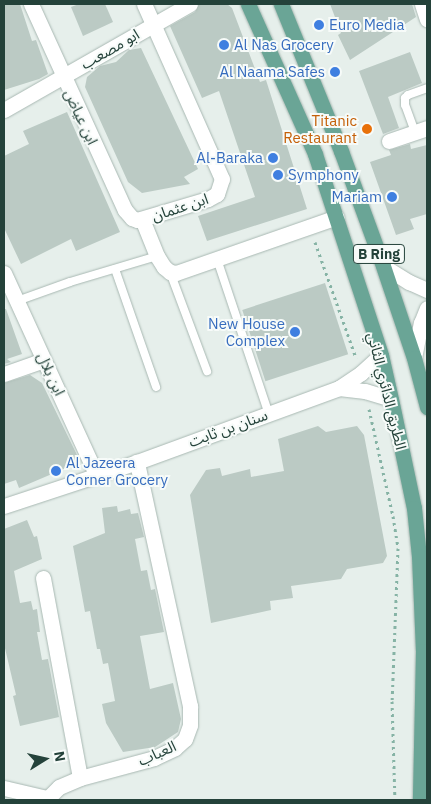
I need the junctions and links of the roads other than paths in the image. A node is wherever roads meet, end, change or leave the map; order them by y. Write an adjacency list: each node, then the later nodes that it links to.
1 (31, 4): 9 (street, ابن عياض)
2 (144, 4): 8 (street, ابن عثمان)
3 (190, 4): 8 (street, ابو مصعب)
4 (248, 4): 14 (main road, الطريق الدائري الثاني / B Ring)
5 (281, 4): 18 (main road, الطريق الدائري الثاني / B Ring)
6 (422, 4): 7 (street)
7 (427, 19)
8 (152, 24): 9 (street, ابو مصعب); 15 (street, ابن عثمان)
9 (62, 76): 11 (street, ابو مصعب); 15 (street, ابن عياض)
10 (427, 88): 12 (lane)
11 (4, 110)
12 (421, 130): 13 (street)
13 (389, 141)
14 (338, 217): 17 (street); 25 (main road, الطريق الدائري الثاني / B Ring)
15 (142, 219): 16 (street, ابن عثمان)
16 (157, 256): 19 (lane); 20 (street, ابن عثمان)
17 (218, 259): 20 (street); 34 (lane)
18 (383, 266): 22 (street); 26 (main road, الطريق الدائري الثاني / B Ring)
19 (115, 268): 23 (lane); 30 (lane)
20 (170, 272): 28 (lane)
21 (4, 273): 23 (street, ابن بلال)
22 (427, 290)
23 (17, 301): 27 (street, ابن بلال)
24 (427, 308): 26 (street)
25 (380, 355): 31 (street, سنان بن ثابت); 32 (main road, الطريق الدائري الثاني / B Ring)
26 (414, 358): 33 (main road, الطريق الدائري الثاني / B Ring)
27 (44, 360): 29 (street); 36 (street, ابن بلال)
28 (207, 371)
29 (4, 374)
30 (156, 386)
31 (339, 388): 32 (street, سنان بن ثابت); 34 (street, سنان بن ثابت)
32 (391, 399): 39 (main road, الطريق الدائري الثاني / B Ring)
33 (427, 407)
34 (269, 414): 35 (street, سنان بن ثابت)
35 (137, 462): 36 (street, سنان بن ثابت); 41 (street, العباب)
36 (98, 476): 37 (street, سنان بن ثابت)
37 (4, 506)
38 (44, 578): 41 (street)
39 (422, 685): 40 (main road); 44 (main road, الطريق الدائري الثاني / B Ring)
40 (427, 704)
41 (80, 778): 43 (street, العباب)
42 (4, 788): 43 (street)
43 (47, 799)
44 (420, 800)

